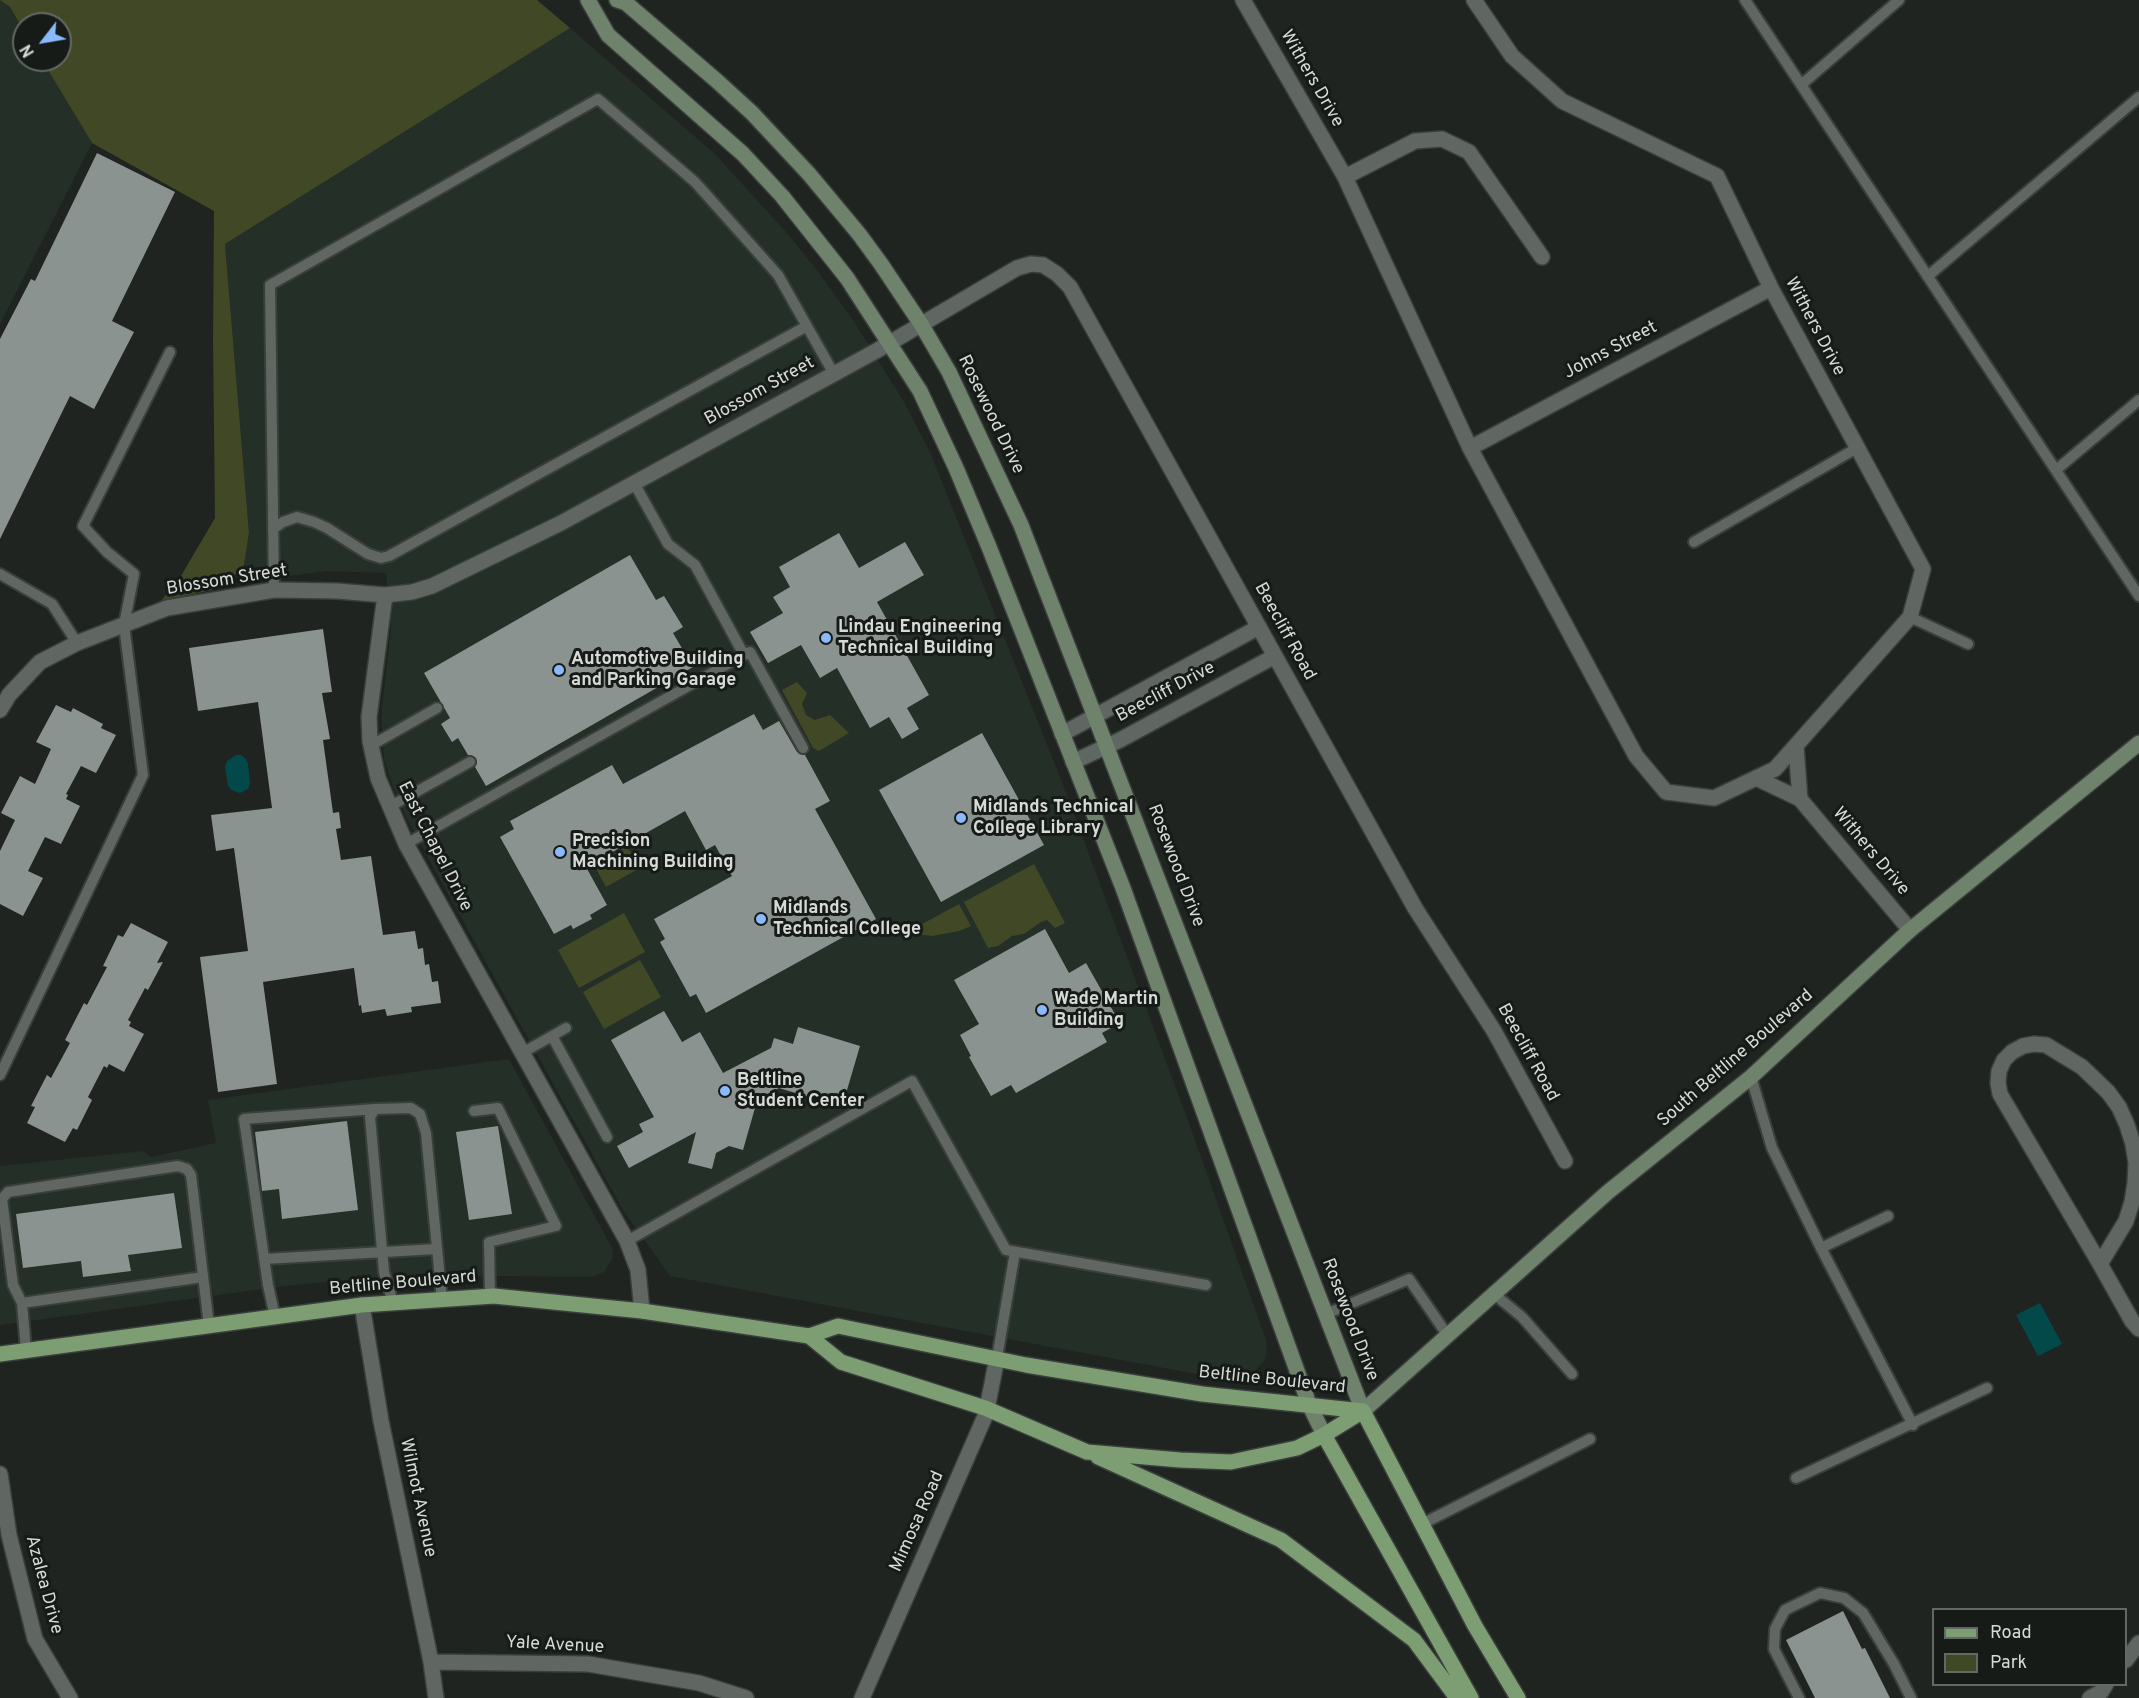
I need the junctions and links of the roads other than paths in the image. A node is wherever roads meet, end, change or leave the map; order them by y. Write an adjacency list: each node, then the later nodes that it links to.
1 (588, 0): 16 (main road)
2 (618, 0): 13 (main road, Rosewood Drive)
3 (1244, 0): 9 (street, Withers Drive)
4 (1474, 0): 12 (street, Withers Drive)
5 (1745, 0): 7 (lane)
6 (1899, 0): 7 (lane)
7 (1801, 85): 11 (lane)
8 (2139, 97): 11 (lane)
9 (1345, 177): 10 (street); 20 (street, Withers Drive)
10 (1542, 257)
11 (1928, 276): 22 (lane)
12 (1770, 288): 20 (street, Johns Street); 21 (street, Withers Drive)
13 (921, 324): 15 (street, Beecliff Road); 32 (street, Beecliff Road); 39 (main road, Rosewood Drive)
14 (807, 326): 18 (lane); 24 (lane); 24 (lane)
15 (904, 334): 16 (street, Blossom Street)
16 (890, 343): 18 (street, Blossom Street); 40 (main road)
17 (170, 352): 31 (lane)
18 (834, 374): 23 (street, Blossom Street)
19 (2139, 400): 22 (lane)
20 (1470, 448): 48 (street, Withers Drive)
21 (1857, 448): 25 (lane); 30 (street, Withers Drive)
22 (2056, 470): 29 (lane)
23 (634, 483): 28 (street); 35 (lane)
24 (273, 529): 27 (lane)
25 (1694, 542)
26 (0, 574): 33 (lane)
27 (274, 590): 28 (street, Blossom Street); 31 (street, Blossom Street)
28 (385, 595): 42 (street, East Chapel Drive)
29 (2139, 596)
30 (1910, 617): 34 (lane); 44 (street, Withers Drive)
31 (124, 625): 33 (street, Blossom Street); 56 (lane)
32 (1259, 627): 36 (street, Beecliff Road); 39 (street, Beecliff Drive)
33 (77, 643): 38 (street, Blossom Street)
34 (1968, 644)
35 (744, 655): 45 (lane); 51 (lane)
36 (1275, 656): 43 (street, Beecliff Drive); 61 (street, Beecliff Road)
37 (437, 708): 42 (lane)
38 (0, 710)
39 (1096, 716): 40 (street, Beecliff Drive); 43 (main road, Rosewood Drive)
40 (1062, 734): 47 (main road)
41 (2139, 743): 52 (main road, South Beltline Boulevard)
42 (370, 746): 50 (street, East Chapel Drive)
43 (1108, 746): 47 (street, Beecliff Drive); 79 (main road, Rosewood Drive)
44 (1796, 746): 48 (street, Withers Drive); 49 (street)
45 (803, 748)
46 (470, 762): 50 (lane)
47 (1073, 762): 90 (main road)
48 (1756, 778): 49 (street, Withers Drive)
49 (1800, 799): 52 (street, Withers Drive)
50 (389, 807): 51 (street, East Chapel Drive)
51 (406, 844): 55 (street, East Chapel Drive)
52 (1910, 930): 57 (main road, South Beltline Boulevard)
53 (566, 1028): 54 (lane)
54 (552, 1036): 55 (lane); 60 (lane)
55 (522, 1053): 63 (street, East Chapel Drive)
56 (0, 1075)
57 (1751, 1077): 64 (lane); 72 (main road, South Beltline Boulevard)
58 (375, 1109): 65 (lane); 66 (lane); 68 (lane)
59 (474, 1111): 73 (lane)
60 (607, 1137)
61 (1565, 1161)
62 (1888, 1216): 64 (lane)
63 (627, 1241): 67 (lane); 78 (street, East Chapel Drive)
64 (1821, 1248): 93 (lane)
65 (436, 1249): 66 (lane); 74 (lane)
66 (382, 1251): 68 (lane); 76 (lane)
67 (1015, 1252): 71 (lane); 87 (lane)
68 (264, 1259): 80 (lane)
69 (2100, 1263): 69 (street); 82 (street)
70 (203, 1277): 75 (lane); 75 (lane); 81 (lane)
71 (1206, 1285)
72 (1494, 1294): 84 (main road, South Beltline Boulevard); 88 (lane)
73 (490, 1297): 74 (main road, Beltline Boulevard); 78 (main road, Beltline Boulevard)
74 (442, 1300): 76 (main road, Beltline Boulevard)
75 (22, 1303): 85 (lane)
76 (393, 1303): 77 (main road, Beltline Boulevard)
77 (362, 1305): 80 (main road, Beltline Boulevard); 102 (street, Wilmot Avenue)
78 (642, 1311): 83 (main road, Beltline Boulevard)
79 (1326, 1314): 84 (lane); 92 (main road, Rosewood Drive)
80 (275, 1317): 81 (main road, Beltline Boulevard)
81 (209, 1326): 85 (main road, Beltline Boulevard)
82 (2139, 1329)
83 (809, 1336): 87 (main road, Beltline Boulevard); 91 (main road, Beltline Boulevard)
84 (1448, 1336): 92 (main road, South Beltline Boulevard)
85 (26, 1350): 86 (main road, Beltline Boulevard)
86 (0, 1354)
87 (997, 1358): 90 (main road, Beltline Boulevard); 91 (street, Mimosa Road)
88 (1572, 1374)
89 (1987, 1388): 93 (lane)
90 (1310, 1404): 92 (main road, Beltline Boulevard); 94 (main road)
91 (987, 1408): 96 (main road, Beltline Boulevard); 107 (street, Mimosa Road)
92 (1364, 1411): 94 (main road, Beltline Boulevard); 99 (main road, Rosewood Drive)
93 (1913, 1425): 98 (lane)
94 (1324, 1435): 96 (main road, Beltline Boulevard); 109 (main road)
95 (1590, 1439): 99 (lane)
96 (1087, 1452): 108 (main road)
97 (0, 1474): 104 (street, Azalea Drive)
98 (1796, 1478)
99 (1422, 1524): 110 (main road, Rosewood Drive)
100 (2139, 1643): 101 (street)
101 (2127, 1659)
102 (431, 1662): 105 (street, Wilmot Avenue); 106 (street, Yale Avenue)
103 (2105, 1686): 113 (street)
104 (70, 1698)
105 (436, 1698)
106 (746, 1698)
107 (862, 1698)
108 (1457, 1698)
109 (1472, 1698)
110 (1518, 1698)
111 (1799, 1698): 112 (lane)
112 (1911, 1698)
113 (2090, 1698)

